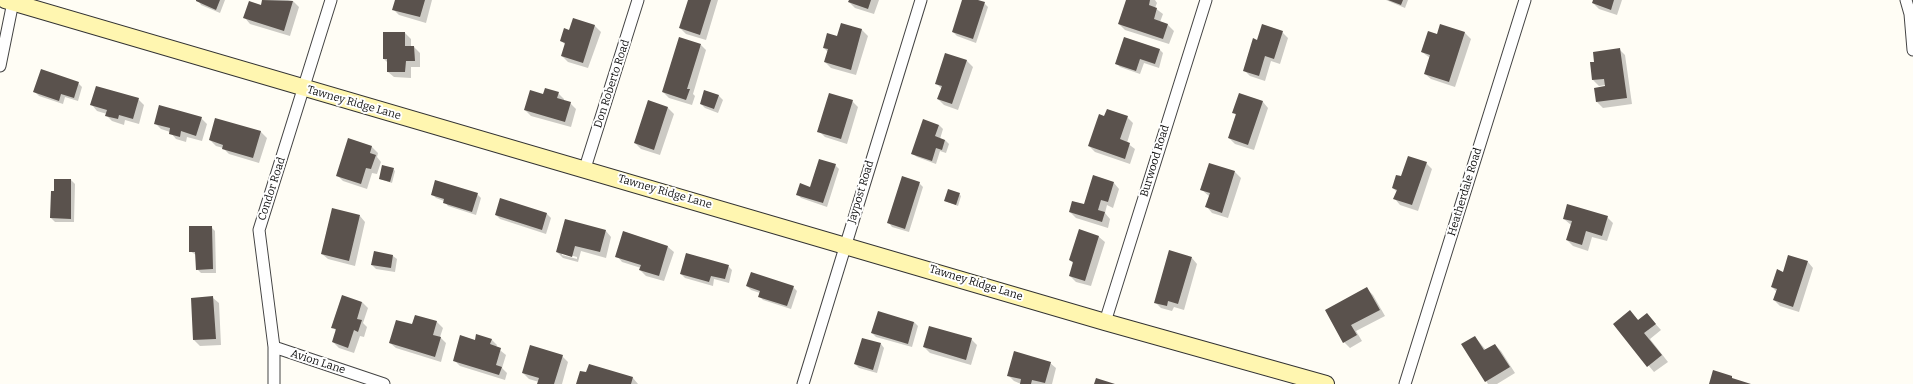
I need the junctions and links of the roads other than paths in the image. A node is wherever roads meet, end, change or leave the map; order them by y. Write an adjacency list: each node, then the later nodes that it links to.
1 (331, 0): 10 (street, Condor Road)
2 (638, 0): 11 (street, Don Roberto Road)
3 (921, 0): 12 (street, Jaypost Road)
4 (1206, 0): 13 (street, Burwood Road)
5 (1526, 0): 19 (street, Heatherdale Road)
6 (1906, 0): 8 (street)
7 (9, 1): 9 (street); 10 (street, Tawney Ridge Lane)
8 (1913, 50)
9 (0, 66)
10 (304, 88): 11 (street, Tawney Ridge Lane); 14 (street, Condor Road)
11 (585, 168): 12 (street, Tawney Ridge Lane)
12 (845, 244): 13 (street, Tawney Ridge Lane); 17 (street, Jaypost Road)
13 (1105, 322): 18 (street, Tawney Ridge Lane)
14 (274, 347): 15 (street, Condor Road); 16 (street, Avion Lane)
15 (274, 384)
16 (384, 384)
17 (803, 384)
18 (1326, 384)
19 (1405, 384)

